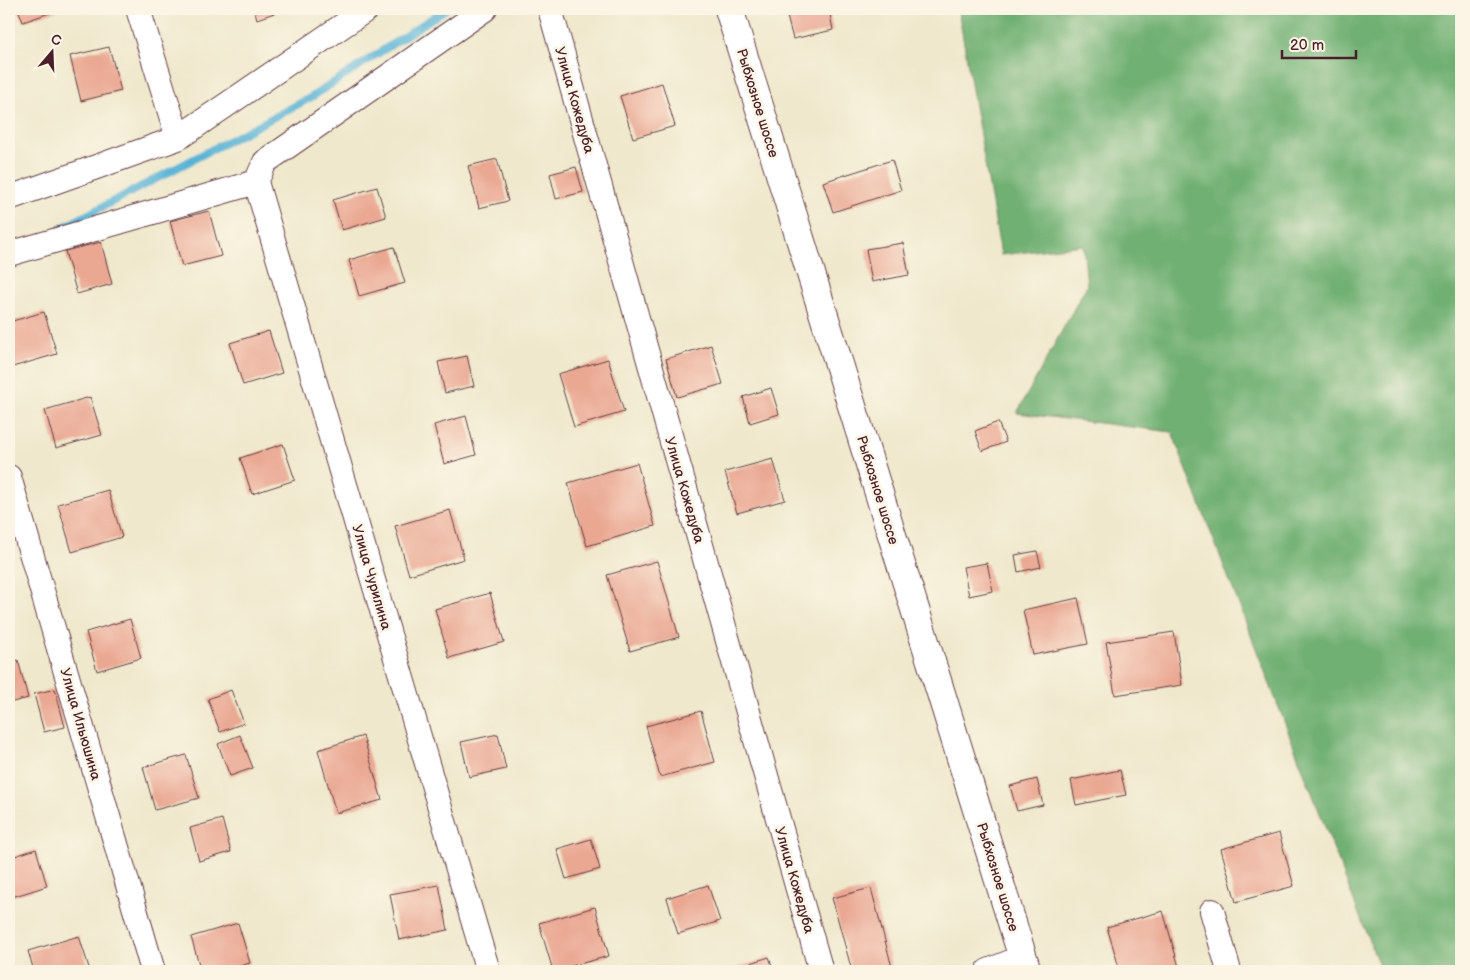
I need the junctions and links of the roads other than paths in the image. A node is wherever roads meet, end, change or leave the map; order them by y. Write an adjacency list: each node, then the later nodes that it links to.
1 (138, 9): 6 (street)
2 (367, 9): 6 (street)
3 (485, 9): 7 (street)
4 (550, 9): 15 (street, Улица Кожедуба)
5 (729, 9): 12 (street, Рыбхозное шоссе)
6 (178, 138): 8 (street)
7 (256, 182): 9 (street); 14 (street, Улица Чурилина)
8 (9, 198)
9 (9, 254)
10 (9, 476): 13 (street, Улица Ильюшина)
11 (1212, 911): 17 (street)
12 (1025, 964): 16 (street)
13 (153, 971)
14 (488, 971)
15 (821, 971)
16 (988, 971)
17 (1229, 971)

